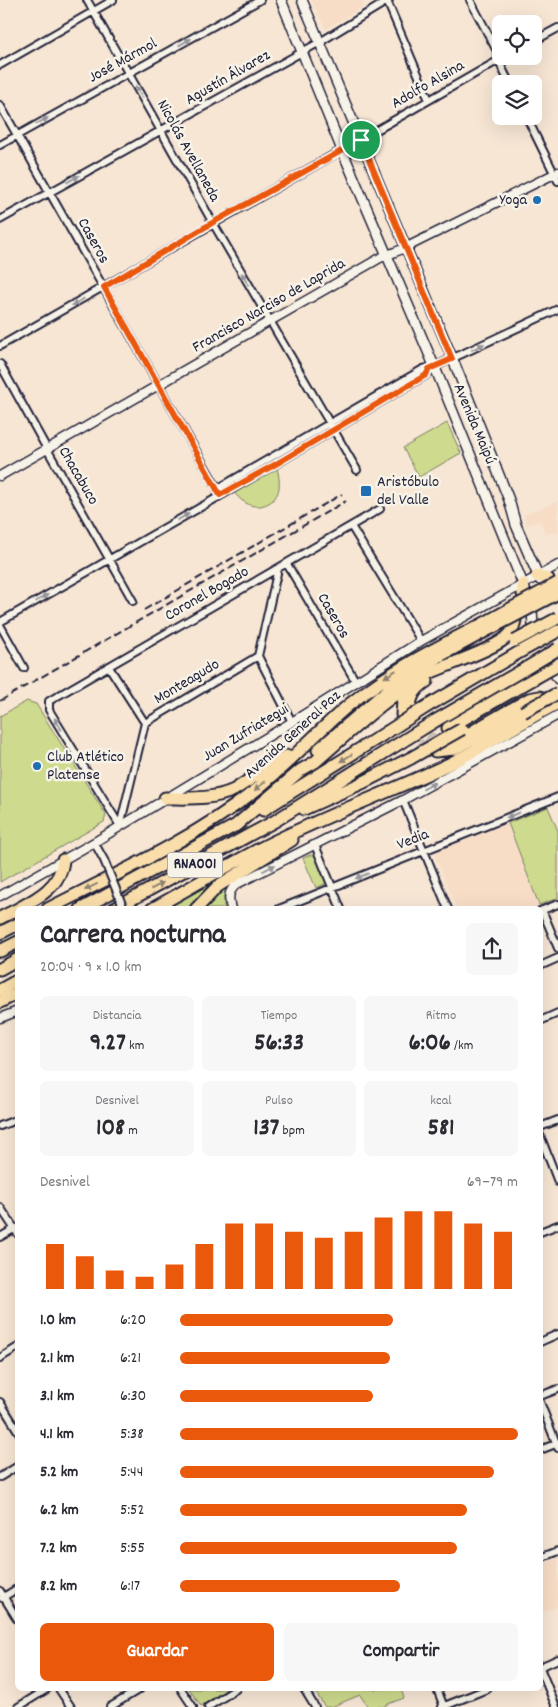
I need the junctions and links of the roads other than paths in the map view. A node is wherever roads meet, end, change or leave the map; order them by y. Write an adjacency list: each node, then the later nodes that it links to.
1 (87, 0): 8 (street, Nicolás Avellaneda)
2 (113, 0): 8 (street)
3 (260, 0): 16 (street, José Mármol, one-way to 3)
4 (281, 0): 13 (main road, Avenida Maipú)
5 (302, 0): 11 (main road, Avenida Maipú)
6 (388, 0): 11 (street, Agustín Álvarez); 17 (street)
7 (470, 0): 12 (street)
8 (93, 11): 15 (street); 16 (street, Nicolás Avellaneda)
9 (558, 28): 10 (street)
10 (542, 37)
11 (320, 42): 13 (street, Agustín Álvarez); 22 (main road, Avenida Maipú)
12 (492, 43)
13 (302, 51): 20 (street, Agustín Álvarez); 24 (main road, Avenida Maipú)
14 (492, 64): 17 (street, Adolfo Alsina)
15 (0, 65)
16 (129, 74): 20 (street, Nicolás Avellaneda, one-way to 16); 21 (street, José Mármol, one-way to 16)
17 (429, 100): 22 (street, Adolfo Alsina)
18 (0, 104): 21 (street, Caseros)
19 (531, 125): 25 (street)
20 (162, 131): 26 (street, Agustín Álvarez, one-way to 20); 28 (street, Nicolás Avellaneda)
21 (17, 135): 23 (street, José Mármol); 26 (street, Caseros)
22 (361, 140): 24 (street, Adolfo Alsina); 29 (main road, Avenida Maipú)
23 (0, 145)
24 (342, 150): 28 (street, Adolfo Alsina); 30 (main road, Avenida Maipú)
25 (557, 176): 29 (street, Francisco Narciso de Laprida)
26 (50, 192): 27 (street, Agustín Álvarez); 31 (street, Caseros)
27 (0, 220)
28 (212, 223): 31 (street, Adolfo Alsina); 33 (street, Nicolás Avellaneda, one-way to 28)
29 (405, 248): 30 (street, Francisco Narciso de Laprida); 35 (main road, Avenida Maipú)
30 (387, 255): 33 (street, Francisco Narciso de Laprida); 37 (main road, Avenida Maipú)
31 (104, 287): 34 (street, Adolfo Alsina, one-way to 34); 38 (street, Caseros)
32 (558, 309): 35 (street, one-way to 32)
33 (270, 321): 38 (street, Francisco Narciso de Laprida); 39 (street, Nicolás Avellaneda)
34 (0, 346)
35 (452, 359): 37 (street); 50 (main road, Avenida Maipú)
36 (0, 364): 40 (street, Chacabuco)
37 (432, 368): 39 (street); 51 (main road, Avenida Maipú)
38 (159, 384): 40 (street, Francisco Narciso de Laprida); 43 (street, Caseros)
39 (331, 426): 41 (street, Nicolás Avellaneda); 43 (street)
40 (46, 449): 42 (street, Francisco Narciso de Laprida); 46 (street, Chacabuco)
41 (356, 470)
42 (0, 476)
43 (219, 492): 46 (street, one-way to 43)
44 (380, 509): 45 (street, Coronel Bogado)
45 (352, 526): 47 (street, Coronel Bogado); 61 (street)
46 (109, 559): 53 (street, Chacabuco); 57 (street, one-way to 46)
47 (287, 564): 49 (street, Coronel Bogado); 67 (street, Caseros)
48 (558, 566): 50 (street, Juan Zufriategui)
49 (278, 569): 63 (street); 64 (street, Coronel Bogado)
50 (546, 580): 51 (street, Juan Zufriategui); 59 (highway, Avenida General Paz, bridge)
51 (524, 590): 61 (street, Juan Zufriategui)
52 (557, 599): 59 (highway, bridge)
53 (133, 601)
54 (532, 610): 58 (main road)
55 (558, 618): 68 (highway, bridge)
56 (515, 620): 68 (highway)
57 (0, 624): 65 (street)
58 (536, 625)
59 (481, 630): 75 (highway, Avenida General Paz, one-way to 75); 79 (highway)
60 (558, 631): 86 (highway, RNA001, one-way to 86, bridge)
61 (422, 641): 67 (street, Juan Zufriategui)
62 (558, 649): 84 (highway, RNA001, bridge)
63 (258, 656): 73 (street); 74 (street, Monteagudo)
64 (109, 666): 74 (street); 85 (street, Coronel Bogado, one-way to 64)
65 (24, 668)
66 (556, 672): 78 (highway, bridge)
67 (356, 682): 73 (street, Juan Zufriategui)
68 (414, 682): 79 (highway)
69 (558, 693): 71 (highway, bridge)
70 (558, 701): 71 (highway); 76 (highway); 78 (highway, bridge)
71 (525, 715): 77 (highway); 83 (highway)
72 (558, 715): 82 (street, one-way to 72)
73 (292, 722): 81 (street, Juan Zufriategui)
74 (145, 723): 85 (street, Monteagudo)
75 (321, 729): 81 (highway); 95 (highway, Avenida General Paz, one-way to 95)
76 (448, 742)
77 (435, 751)
78 (409, 756): 84 (highway)
79 (301, 770): 86 (highway)
80 (558, 797): 89 (street, Vedia, one-way to 89)
81 (165, 798): 85 (street, Juan Zufriategui)
82 (403, 800): 88 (street); 89 (street)
83 (345, 809): 99 (highway); 100 (highway)
84 (275, 821): 97 (highway, RNA001, one-way to 84)
85 (120, 826): 87 (street, Juan Zufriategui)
86 (235, 826): 96 (highway, RNA001)
87 (94, 842): 90 (street, Juan Zufriategui); 98 (street, bridge)
88 (315, 845): 91 (street); 101 (street, one-way to 88)
89 (424, 850): 91 (street, Vedia, one-way to 91); 104 (street)
90 (63, 860): 92 (street, Juan Zufriategui); 94 (highway)
91 (332, 888): 102 (street, Vedia); 103 (street)
92 (0, 896)
93 (558, 904): 105 (street)
94 (23, 906)
95 (54, 906)
96 (87, 906)
97 (119, 906)
98 (123, 906)
99 (157, 906)
100 (199, 906)
101 (231, 906)
102 (287, 906)
103 (340, 906)
104 (447, 906)
105 (543, 909)
106 (15, 910): 108 (highway)
107 (543, 914): 112 (street)
108 (0, 918)
109 (15, 926): 110 (highway)
110 (0, 933)
111 (15, 944): 113 (highway)
112 (558, 948)
113 (0, 951)
114 (558, 958): 116 (street)
115 (15, 961): 117 (highway)
116 (543, 965)
117 (0, 969)
118 (15, 982): 119 (highway)
119 (0, 990)
120 (15, 994): 121 (highway)
121 (0, 1002)
122 (15, 1012): 124 (street)
123 (558, 1013): 125 (street)
124 (0, 1018)
125 (543, 1020)
126 (15, 1120): 128 (street)
127 (558, 1120): 129 (street)
128 (0, 1126)
129 (543, 1126)
130 (543, 1143): 131 (street)
131 (558, 1182)
132 (0, 1207): 134 (street)
133 (558, 1224): 136 (street)
134 (15, 1229)
135 (15, 1230): 137 (street)
136 (543, 1231)
137 (0, 1237)
138 (558, 1334): 139 (street)
139 (543, 1341)
140 (15, 1349): 141 (street)
141 (0, 1358)
142 (558, 1389): 143 (street)
143 (543, 1395)
144 (0, 1402): 146 (street)
145 (543, 1410): 147 (street)
146 (15, 1426)
147 (557, 1445): 148 (street)
148 (543, 1449)
149 (15, 1468): 150 (street)
150 (0, 1477)
151 (558, 1551): 152 (street)
152 (543, 1557)
153 (15, 1589): 154 (street)
154 (1, 1595): 155 (street)
155 (15, 1616)
156 (558, 1660): 157 (street)
157 (543, 1667)
158 (543, 1675): 174 (street)
159 (44, 1691): 167 (street)
160 (60, 1691): 168 (street)
161 (137, 1691): 169 (street)
162 (182, 1691): 170 (street)
163 (233, 1691): 171 (street)
164 (305, 1691): 172 (street)
165 (437, 1691): 173 (street)
166 (482, 1691): 173 (street)
167 (18, 1707)
168 (71, 1707)
169 (110, 1707)
170 (193, 1707)
171 (208, 1707)
172 (316, 1707)
173 (443, 1707)
174 (556, 1707)

